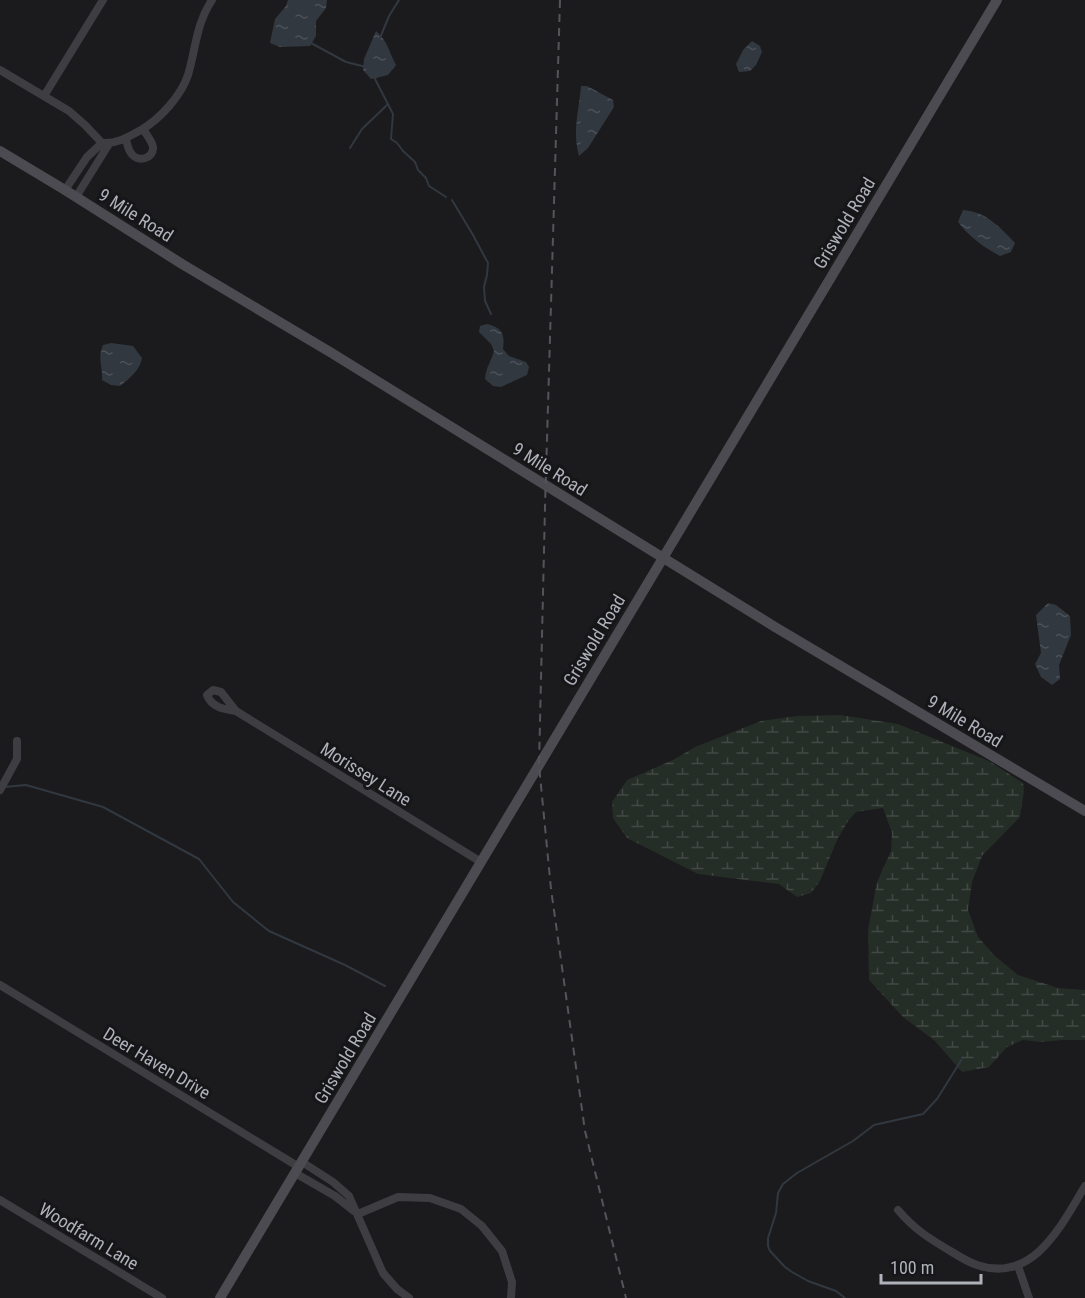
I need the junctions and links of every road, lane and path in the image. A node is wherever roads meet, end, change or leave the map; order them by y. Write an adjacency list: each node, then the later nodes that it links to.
1 (103, 0): 5 (street)
2 (212, 0): 6 (street)
3 (997, 0): 12 (street, Griswold Road)
4 (0, 69): 5 (street)
5 (44, 96): 8 (street)
6 (143, 129): 7 (street); 7 (street)
7 (126, 139): 8 (street)
8 (106, 143): 10 (street); 11 (street)
9 (0, 151): 10 (street, 9 Mile Road)
10 (65, 190): 11 (street, 9 Mile Road)
11 (76, 197): 12 (street, 9 Mile Road)
12 (663, 558): 16 (street, 9 Mile Road); 17 (street, Griswold Road)
13 (236, 711): 17 (street, Morissey Lane)
14 (17, 741): 15 (street)
15 (0, 789)
16 (1085, 811)
17 (481, 862): 19 (street, Griswold Road)
18 (0, 985): 19 (street, Deer Haven Drive)
19 (298, 1167): 23 (street, Deer Haven Drive); 26 (street, Griswold Road)
20 (1085, 1186): 24 (street)
21 (0, 1200): 25 (street, Woodfarm Lane)
22 (898, 1210): 24 (street)
23 (358, 1214): 27 (street); 28 (street)
24 (1018, 1266): 29 (street)
25 (162, 1298)
26 (220, 1298)
27 (409, 1298)
28 (511, 1298)
29 (1029, 1298)

